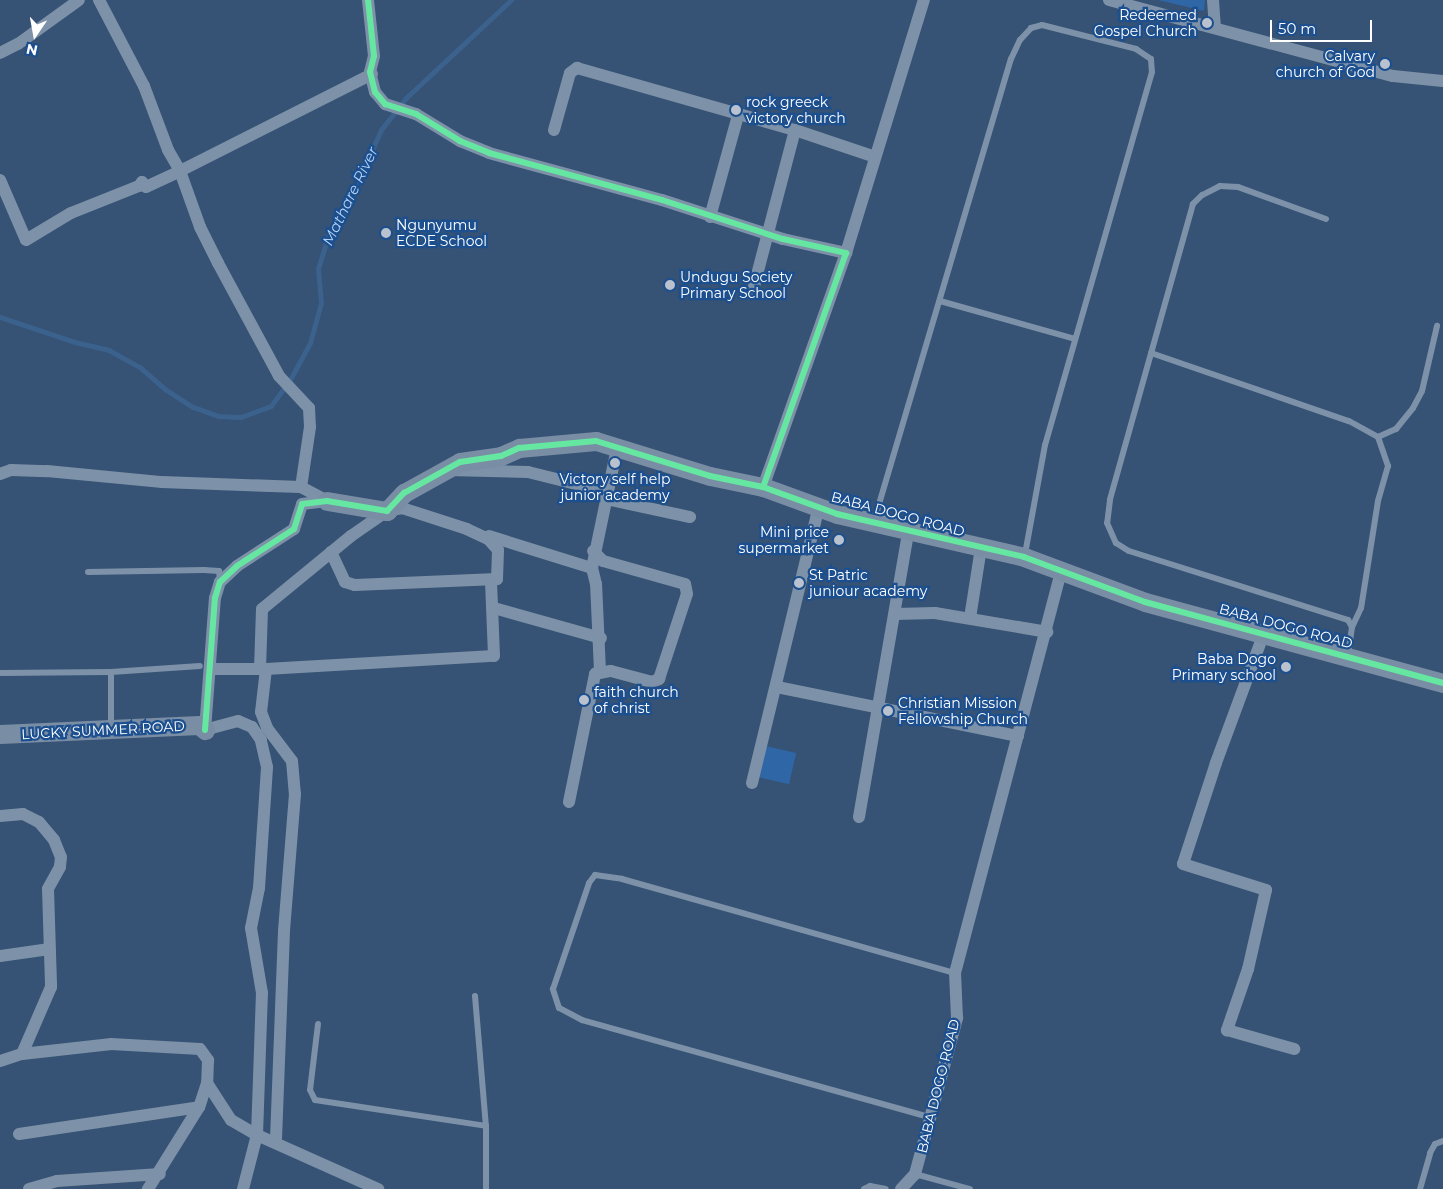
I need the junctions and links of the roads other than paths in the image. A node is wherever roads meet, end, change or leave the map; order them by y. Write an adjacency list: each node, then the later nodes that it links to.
1 (78, 0): 8 (street)
2 (99, 0): 15 (street)
3 (368, 0): 9 (street)
4 (924, 0): 14 (street)
5 (1110, 0): 7 (street)
6 (1213, 0): 7 (street)
7 (1215, 26): 10 (street)
8 (0, 53)
9 (372, 74): 15 (street); 17 (street)
10 (1443, 81)
11 (738, 115): 12 (street); 13 (street); 17 (street)
12 (554, 130)
13 (795, 130): 14 (street); 19 (street)
14 (876, 157): 20 (street)
15 (180, 171): 16 (street); 31 (street)
16 (0, 180)
17 (710, 217): 19 (street)
18 (1326, 219): 25 (lane)
19 (768, 235): 20 (street); 21 (street)
20 (846, 253): 30 (street)
21 (753, 290)
22 (940, 301): 24 (lane); 24 (lane); 37 (lane)
23 (1437, 326): 26 (lane)
24 (1075, 339): 43 (lane)
25 (1151, 353): 26 (lane); 52 (lane)
26 (1378, 437): 52 (lane)
27 (617, 448): 28 (street, BABA DOGO ROAD); 30 (street, BABA DOGO ROAD); 32 (street)
28 (446, 470): 32 (street); 35 (street, BABA DOGO ROAD)
29 (0, 474): 31 (street)
30 (762, 486): 34 (street, BABA DOGO ROAD)
31 (301, 487): 33 (street)
32 (606, 499): 36 (street); 41 (street)
33 (327, 501): 35 (street); 48 (street)
34 (819, 506): 37 (street, BABA DOGO ROAD); 63 (street)
35 (388, 511): 38 (street); 42 (street)
36 (690, 517)
37 (874, 522): 39 (street, BABA DOGO ROAD)
38 (467, 529): 44 (street); 47 (street)
39 (908, 532): 40 (street, BABA DOGO ROAD); 50 (street)
40 (980, 548): 43 (street, BABA DOGO ROAD); 51 (street)
41 (593, 551): 44 (street); 59 (street)
42 (331, 552): 47 (street); 58 (street)
43 (1024, 557): 45 (street, BABA DOGO ROAD)
44 (592, 568): 55 (street)
45 (1061, 571): 53 (street, BABA DOGO ROAD); 54 (street, BABA DOGO ROAD)
46 (88, 572): 48 (lane)
47 (496, 578): 49 (street)
48 (220, 582): 57 (street)
49 (494, 608): 55 (street); 58 (street)
50 (894, 614): 51 (street); 64 (street)
51 (970, 618): 53 (street)
52 (1352, 627): 56 (lane)
53 (1046, 632): 68 (street, BABA DOGO ROAD)
54 (1264, 633): 56 (street, BABA DOGO ROAD); 78 (street)
55 (601, 638): 59 (street)
56 (1348, 656): 62 (street, BABA DOGO ROAD)
57 (205, 668): 58 (street); 60 (lane); 66 (street)
58 (263, 669): 87 (street)
59 (600, 671): 70 (street)
60 (111, 672): 61 (lane); 65 (lane)
61 (0, 673)
62 (1443, 683)
63 (777, 687): 64 (street); 69 (street)
64 (879, 710): 68 (street); 72 (street)
65 (110, 730): 66 (street, LUCKY SUMMER ROAD); 67 (street, LUCKY SUMMER ROAD)
66 (205, 730): 86 (street)
67 (0, 734)
68 (1018, 736): 75 (street, BABA DOGO ROAD)
69 (752, 784)
70 (569, 802)
71 (0, 816): 73 (street)
72 (859, 817)
73 (50, 950): 74 (street); 79 (street)
74 (0, 956)
75 (955, 973): 83 (street, BABA DOGO ROAD); 83 (lane)
76 (475, 996): 84 (lane)
77 (318, 1024): 84 (lane)
78 (1294, 1049)
79 (22, 1054): 80 (street); 81 (street)
80 (0, 1061)
81 (207, 1083): 82 (street); 86 (street)
82 (199, 1108): 85 (street); 89 (street)
83 (929, 1117): 90 (street, BABA DOGO ROAD)
84 (486, 1126): 95 (lane)
85 (19, 1134)
86 (257, 1135): 93 (street); 94 (street)
87 (276, 1138)
88 (1443, 1141): 100 (lane)
89 (160, 1174): 91 (street); 92 (street)
90 (915, 1174): 98 (street, BABA DOGO ROAD); 99 (lane)
91 (29, 1189)
92 (148, 1189)
93 (243, 1189)
94 (378, 1189)
95 (486, 1189)
96 (864, 1189): 97 (lane)
97 (886, 1189)
98 (901, 1189)
99 (970, 1189)
100 (1420, 1189)

